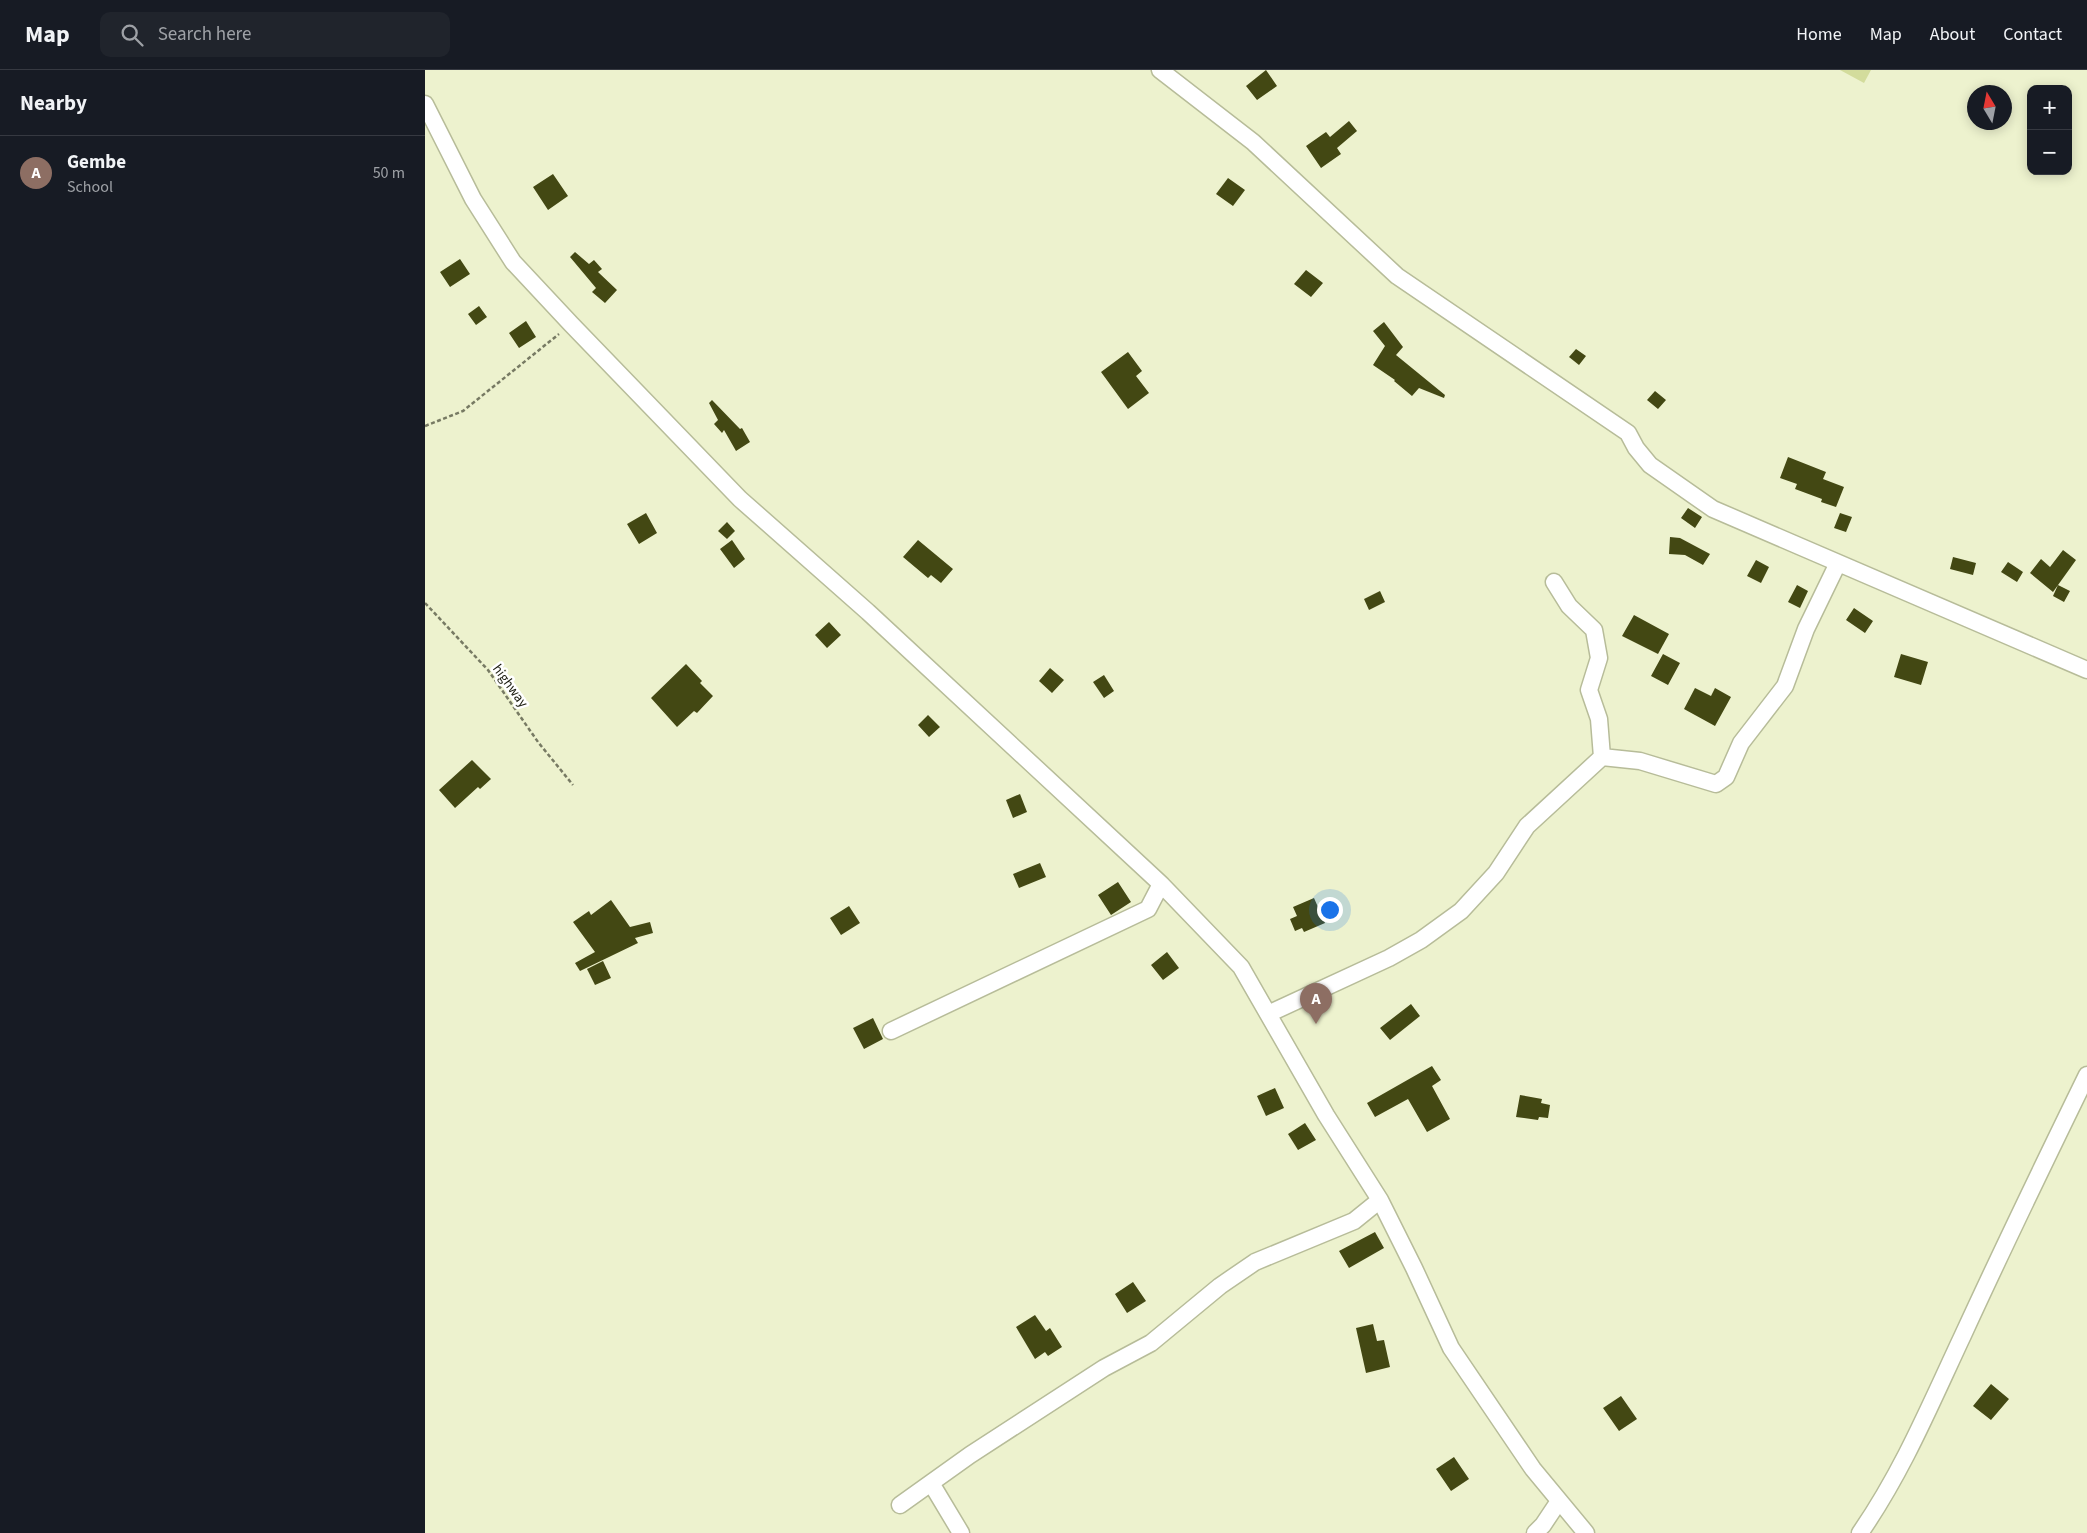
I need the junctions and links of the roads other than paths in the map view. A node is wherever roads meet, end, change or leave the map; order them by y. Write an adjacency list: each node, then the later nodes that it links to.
1 (1160, 70): 3 (street)
2 (425, 104): 7 (street)
3 (1838, 563): 5 (street); 6 (street)
4 (1555, 582): 6 (street)
5 (2087, 670)
6 (1602, 757): 8 (street)
7 (1161, 884): 8 (street); 9 (street)
8 (1268, 1014): 11 (street)
9 (891, 1031)
10 (2087, 1075): 18 (street)
11 (1380, 1200): 12 (street); 13 (street)
12 (931, 1483): 14 (street); 15 (street)
13 (1559, 1501): 16 (street); 17 (street)
14 (900, 1505)
15 (961, 1533)
16 (1535, 1533)
17 (1586, 1533)
18 (1860, 1533)

